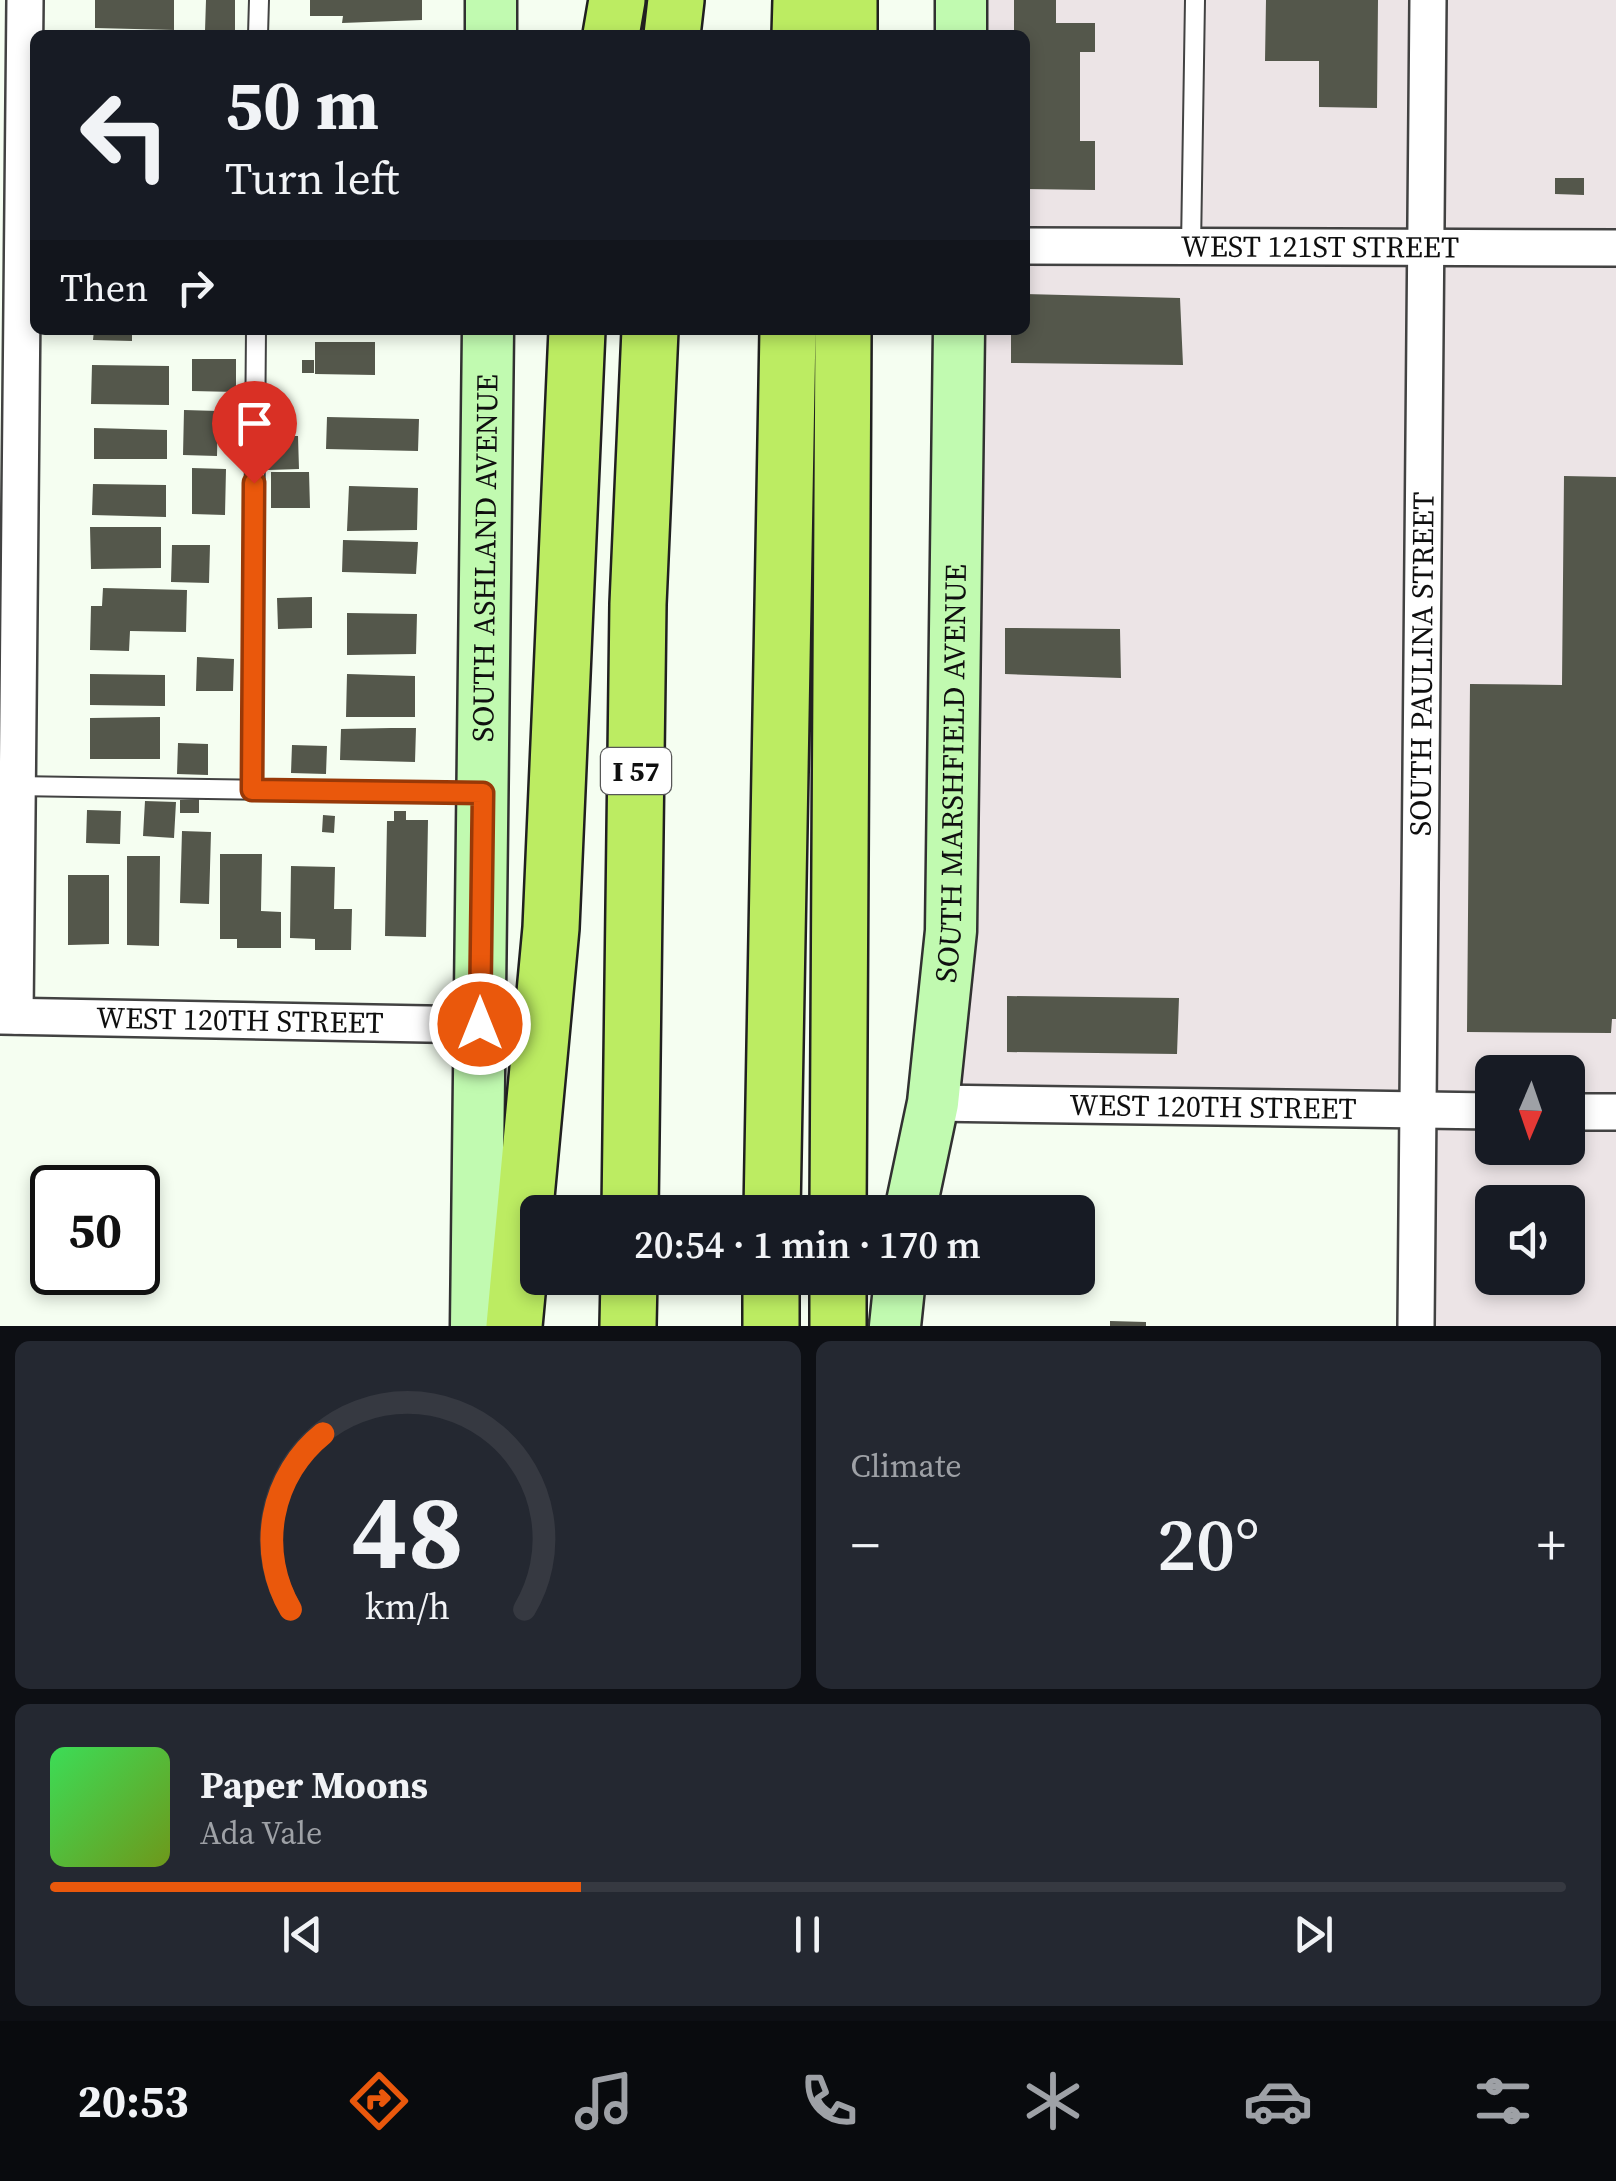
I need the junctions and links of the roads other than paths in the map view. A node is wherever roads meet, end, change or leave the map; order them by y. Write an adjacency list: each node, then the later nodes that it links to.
1 (25, 0): 18 (street)
2 (259, 0): 11 (lane)
3 (491, 0): 12 (main road)
4 (617, 0): 13 (highway)
5 (676, 0): 14 (highway)
6 (801, 0): 15 (highway)
7 (850, 0): 16 (highway)
8 (961, 0): 17 (main road)
9 (1195, 0): 20 (lane)
10 (1428, 0): 21 (street, SOUTH PAULINA STREET)
11 (258, 30)
12 (490, 30)
13 (612, 30)
14 (673, 30)
15 (800, 30)
16 (849, 30)
17 (961, 30)
18 (20, 80): 30 (street)
19 (1030, 246): 20 (street, WEST 121ST STREET)
20 (1191, 246): 21 (street, WEST 121ST STREET)
21 (1426, 246): 22 (street, WEST 121ST STREET); 36 (street, SOUTH PAULINA STREET)
22 (1616, 248)
23 (256, 335): 31 (lane)
24 (488, 335): 32 (main road, SOUTH ASHLAND AVENUE)
25 (576, 335): 49 (highway)
26 (650, 335): 40 (highway, I 57)
27 (788, 335): 41 (highway)
28 (842, 335): 42 (highway)
29 (959, 335): 35 (main road, SOUTH MARSHFIELD AVENUE)
30 (9, 786): 31 (lane); 33 (street)
31 (252, 790): 32 (lane)
32 (483, 793): 34 (main road, SOUTH ASHLAND AVENUE)
33 (8, 1016): 34 (street, WEST 120TH STREET)
34 (480, 1024): 48 (main road, SOUTH ASHLAND AVENUE)
35 (933, 1103): 36 (street, WEST 120TH STREET); 43 (main road, SOUTH MARSHFIELD AVENUE)
36 (1416, 1111): 37 (street, WEST 120TH STREET); 54 (street, SOUTH PAULINA STREET)
37 (1475, 1111)
38 (1585, 1112): 39 (street)
39 (1616, 1112)
40 (630, 1195)
41 (772, 1195)
42 (838, 1195)
43 (914, 1195)
44 (629, 1295): 50 (highway)
45 (772, 1295): 51 (highway)
46 (838, 1295): 52 (highway)
47 (899, 1295): 53 (main road)
48 (476, 1326)
49 (514, 1326)
50 (628, 1326)
51 (771, 1326)
52 (838, 1326)
53 (896, 1326)
54 (1416, 1326)

